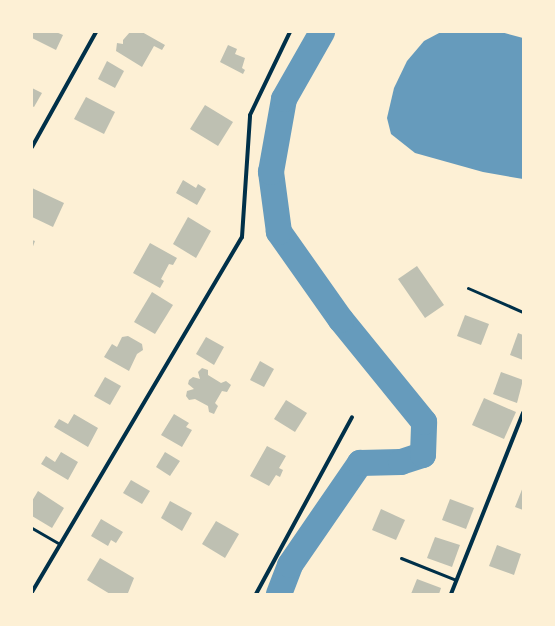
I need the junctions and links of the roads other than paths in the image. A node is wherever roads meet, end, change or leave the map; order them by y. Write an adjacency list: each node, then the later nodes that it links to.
1 (96, 32): 3 (street)
2 (290, 32): 9 (street)
3 (32, 147)
4 (468, 288): 5 (lane)
5 (523, 312)
6 (523, 414): 11 (street)
7 (352, 417): 13 (street)
8 (32, 528): 9 (lane)
9 (60, 544): 12 (street)
10 (401, 558): 11 (lane)
11 (456, 580): 14 (street)
12 (32, 592)
13 (256, 594)
14 (451, 594)

